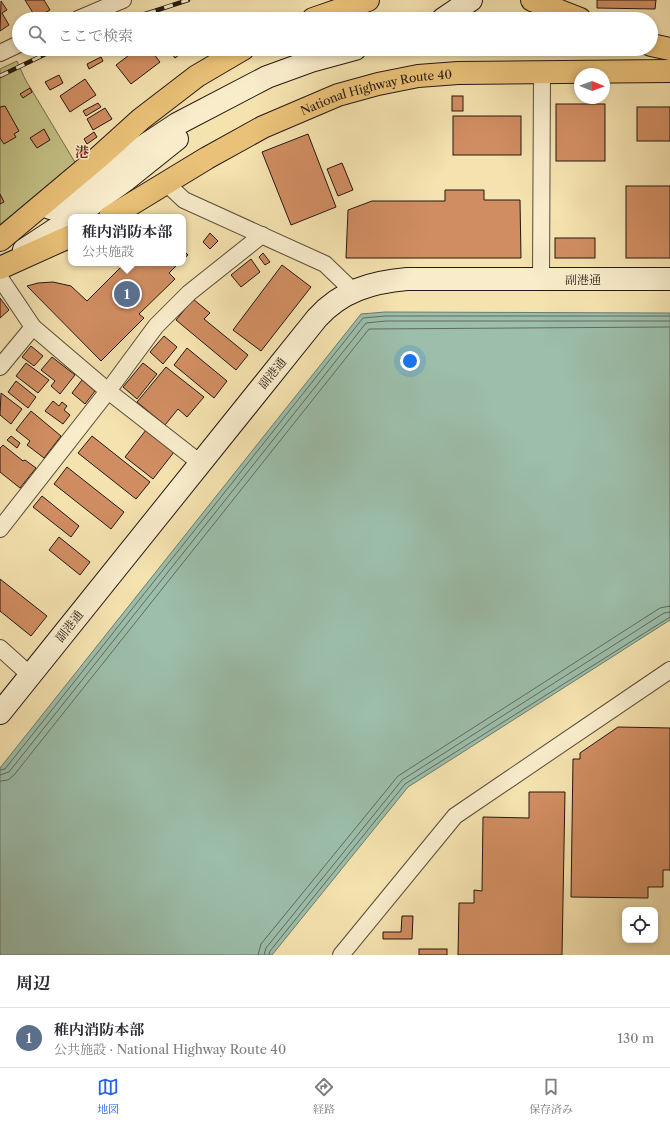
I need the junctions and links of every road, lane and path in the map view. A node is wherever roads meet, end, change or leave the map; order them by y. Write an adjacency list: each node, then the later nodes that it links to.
1 (123, 0): 5 (street)
2 (368, 0): 6 (highway)
3 (471, 0): 7 (street)
4 (540, 1): 8 (highway)
5 (95, 12)
6 (333, 12)
7 (453, 12)
8 (564, 12)
9 (658, 46): 11 (highway)
10 (12, 47): 12 (street)
11 (670, 49)
12 (0, 53)
13 (231, 56): 24 (highway)
14 (329, 56): 17 (street)
15 (542, 71): 16 (highway, National Highway Route 40); 18 (highway, National Highway Route 40); 27 (street)
16 (670, 71)
17 (225, 99): 19 (street); 24 (street)
18 (167, 184): 20 (highway, National Highway Route 40); 22 (street)
19 (78, 214)
20 (115, 214)
21 (68, 221): 25 (street)
22 (262, 235): 29 (street); 32 (street)
23 (68, 237): 25 (highway)
24 (0, 241)
25 (0, 267)
26 (0, 278): 30 (street)
27 (541, 279): 28 (street, 副港通); 29 (street, 副港通)
28 (670, 279)
29 (353, 291): 33 (street, 副港通)
30 (33, 327): 31 (street); 32 (street)
31 (0, 368)
32 (108, 390): 33 (street); 34 (street)
33 (199, 462): 37 (street, 副港通)
34 (0, 529)
35 (0, 648): 37 (street)
36 (670, 670): 39 (street)
37 (30, 675): 38 (street, 副港通)
38 (0, 713)
39 (341, 955)

